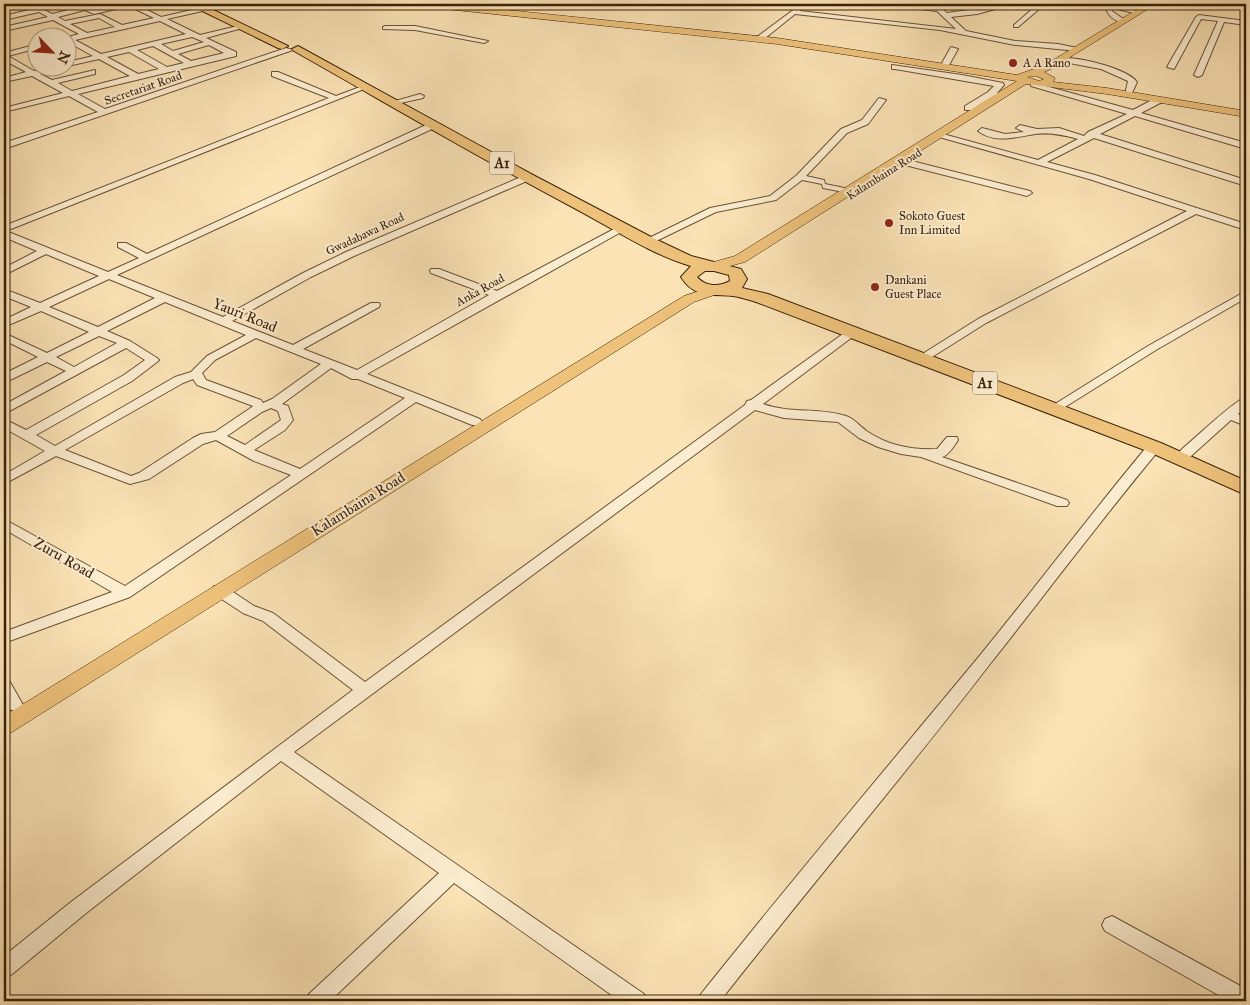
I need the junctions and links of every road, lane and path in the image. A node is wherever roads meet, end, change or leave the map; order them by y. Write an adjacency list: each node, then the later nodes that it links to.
1 (26, 4): 18 (street)
2 (130, 4): 21 (street); 24 (street)
3 (193, 4): 15 (highway, A1)
4 (427, 4): 77 (main road)
5 (447, 4): 40 (main road)
6 (805, 4): 19 (street)
7 (894, 4): 20 (street)
8 (1011, 4): 20 (street)
9 (1042, 4): 30 (street)
10 (1106, 4): 17 (street); 26 (street)
11 (1152, 4): 17 (main road, Kalambaina Road)
12 (1159, 4): 56 (main road, Kalambaina Road)
13 (1212, 4): 23 (street)
14 (1218, 4): 16 (street)
15 (204, 6): 24 (street); 31 (highway, A1); 46 (highway, A1)
16 (1246, 8)
17 (1132, 9): 26 (main road, Kalambaina Road)
18 (40, 10): 21 (street); 22 (street)
19 (796, 10): 36 (street); 40 (street)
20 (947, 15): 36 (street)
21 (53, 17): 27 (street); 29 (street)
22 (4, 18): 29 (street)
23 (1209, 18): 25 (street); 68 (street)
24 (160, 19): 32 (street); 38 (street)
25 (1222, 20): 28 (street); 74 (street)
26 (1123, 21): 50 (main road, Kalambaina Road)
27 (64, 23): 32 (street); 37 (street)
28 (1246, 23)
29 (18, 26): 34 (street); 35 (street)
30 (1016, 26)
31 (242, 27): 41 (street); 46 (highway, A1)
32 (119, 28): 37 (street)
33 (386, 28): 42 (street)
34 (4, 29)
35 (28, 31)
36 (962, 31): 50 (street)
37 (86, 35): 39 (street)
38 (191, 35): 41 (street); 45 (street)
39 (78, 37)
40 (761, 37): 64 (main road)
41 (198, 38): 43 (street)
42 (484, 41)
43 (210, 43): 51 (street); 52 (street)
44 (78, 44): 54 (street)
45 (155, 44): 48 (street); 51 (street)
46 (289, 48): 58 (street, Secretariat Road); 81 (highway, A1); 89 (highway, A1); 101 (street, Secretariat Road)
47 (28, 49): 53 (street)
48 (130, 49): 54 (street); 55 (street)
49 (954, 49): 64 (street)
50 (1078, 49): 77 (main road, Kalambaina Road)
51 (172, 53): 63 (street)
52 (231, 53): 58 (street); 63 (street)
53 (4, 56): 59 (street)
54 (102, 56): 60 (street); 66 (street)
55 (146, 58): 57 (street); 70 (street)
56 (1067, 60): 77 (main road, Kalambaina Road); 83 (street)
57 (136, 61)
58 (247, 61): 92 (street, Secretariat Road)
59 (14, 62): 65 (street); 69 (street)
60 (78, 62)
61 (78, 63): 71 (street)
62 (126, 63): 66 (street)
63 (190, 63): 70 (street)
64 (946, 63): 77 (main road)
65 (4, 65)
66 (117, 65): 75 (street)
67 (895, 67): 84 (street)
68 (1172, 67)
69 (28, 69)
70 (165, 69): 75 (street)
71 (92, 72): 79 (street); 80 (street)
72 (28, 74): 78 (street)
73 (275, 74): 86 (street)
74 (1198, 75)
75 (136, 76): 80 (street)
76 (44, 78): 79 (street)
77 (1037, 78): 83 (main road); 84 (main road); 88 (main road); 94 (street); 100 (main road, Kalambaina Road)
78 (4, 83)
79 (51, 83): 82 (street)
80 (109, 83): 82 (street)
81 (360, 89): 86 (street); 95 (highway, A1)
82 (69, 93): 91 (street); 92 (street)
83 (1128, 93): 93 (main road)
84 (995, 95): 90 (street); 108 (main road)
85 (420, 96): 89 (street)
86 (335, 98): 112 (street)
87 (882, 100): 105 (street)
88 (1159, 100): 93 (main road); 94 (street)
89 (396, 102): 115 (highway, A1)
90 (968, 108)
91 (4, 110)
92 (101, 110): 101 (street, Secretariat Road)
93 (1246, 112)
94 (1135, 113): 99 (street); 102 (street)
95 (429, 127): 106 (highway, A1); 118 (street)
96 (1020, 128): 98 (street)
97 (982, 131): 98 (street)
98 (1037, 132): 99 (street)
99 (1087, 136): 104 (street); 107 (street)
100 (943, 137): 103 (main road, Kalambaina Road); 104 (street)
101 (5, 142)
102 (1246, 146)
103 (904, 162): 109 (street); 123 (main road, Kalambaina Road)
104 (1041, 162): 110 (street)
105 (800, 177): 108 (street); 115 (street)
106 (524, 179): 113 (highway, A1); 132 (street, Gwadabawa Road)
107 (1246, 183)
108 (846, 191): 119 (main road)
109 (1027, 194)
110 (1197, 210): 111 (street); 140 (street)
111 (1246, 226)
112 (4, 229)
113 (618, 231): 124 (highway, A1); 128 (street, Anka Road)
114 (4, 234): 117 (street, Yauri Road)
115 (648, 241): 119 (highway, A1)
116 (122, 244): 118 (street)
117 (45, 251): 121 (street); 122 (street, Yauri Road)
118 (145, 257): 122 (street)
119 (713, 266): 123 (highway); 124 (highway)
120 (435, 271): 128 (street)
121 (4, 272)
122 (107, 275): 129 (street, Yauri Road); 131 (street)
123 (739, 277): 125 (highway); 140 (highway, A1)
124 (689, 278): 125 (highway); 157 (main road)
125 (717, 290): 135 (highway, A1); 174 (main road, Kalambaina Road)
126 (4, 292): 131 (street)
127 (1246, 294): 152 (street)
128 (498, 295): 145 (street, Anka Road)
129 (164, 298): 132 (street, Yauri Road); 134 (street)
130 (375, 304): 139 (street)
131 (38, 307): 133 (street); 134 (street)
132 (222, 322): 136 (street, Yauri Road)
133 (4, 324)
134 (98, 332): 138 (street); 141 (street)
135 (850, 333): 151 (street); 163 (highway, A1)
136 (254, 335): 139 (street, Yauri Road); 144 (street)
137 (4, 336): 141 (street)
138 (126, 343): 143 (street); 160 (street)
139 (292, 350): 142 (street, Yauri Road)
140 (928, 355): 152 (highway, A1)
141 (47, 357): 143 (street); 146 (street)
142 (329, 364): 145 (street, Yauri Road); 150 (street)
143 (74, 371): 154 (street)
144 (197, 374): 153 (street); 165 (street)
145 (356, 376): 147 (street, Yauri Road)
146 (4, 378)
147 (388, 388): 148 (street, Yauri Road); 156 (street)
148 (414, 398): 156 (street); 157 (street, Yauri Road)
149 (1246, 402): 155 (street)
150 (272, 404): 153 (street); 164 (street)
151 (751, 404): 167 (street); 178 (street)
152 (1061, 404): 166 (highway, A1)
153 (258, 409): 161 (street)
154 (4, 410)
155 (1229, 415): 158 (street); 166 (street)
156 (387, 416): 168 (street)
157 (476, 422): 179 (main road)
158 (1246, 422)
159 (4, 423): 160 (street)
160 (25, 436): 165 (street)
161 (218, 436): 164 (street); 165 (street)
162 (952, 440): 167 (street)
163 (1154, 447): 171 (highway, A1); 188 (street)
164 (246, 450): 168 (street)
165 (55, 452): 169 (street)
166 (1186, 453): 170 (highway, A1)
167 (919, 454): 172 (street)
168 (300, 474): 175 (street)
169 (4, 480)
170 (1246, 480)
171 (1246, 489)
172 (1062, 503)
173 (4, 523): 175 (street, Zuru Road)
174 (220, 590): 178 (street); 180 (main road, Kalambaina Road)
175 (124, 593): 176 (street)
176 (4, 638)
177 (4, 686): 179 (street)
178 (364, 690): 181 (street)
179 (10, 709)
180 (4, 726)
181 (281, 752): 182 (street); 184 (street)
182 (453, 872): 186 (street); 187 (street)
183 (1112, 925): 185 (street)
184 (4, 968)
185 (1246, 1000)
186 (316, 1001)
187 (637, 1001)
188 (708, 1001)

